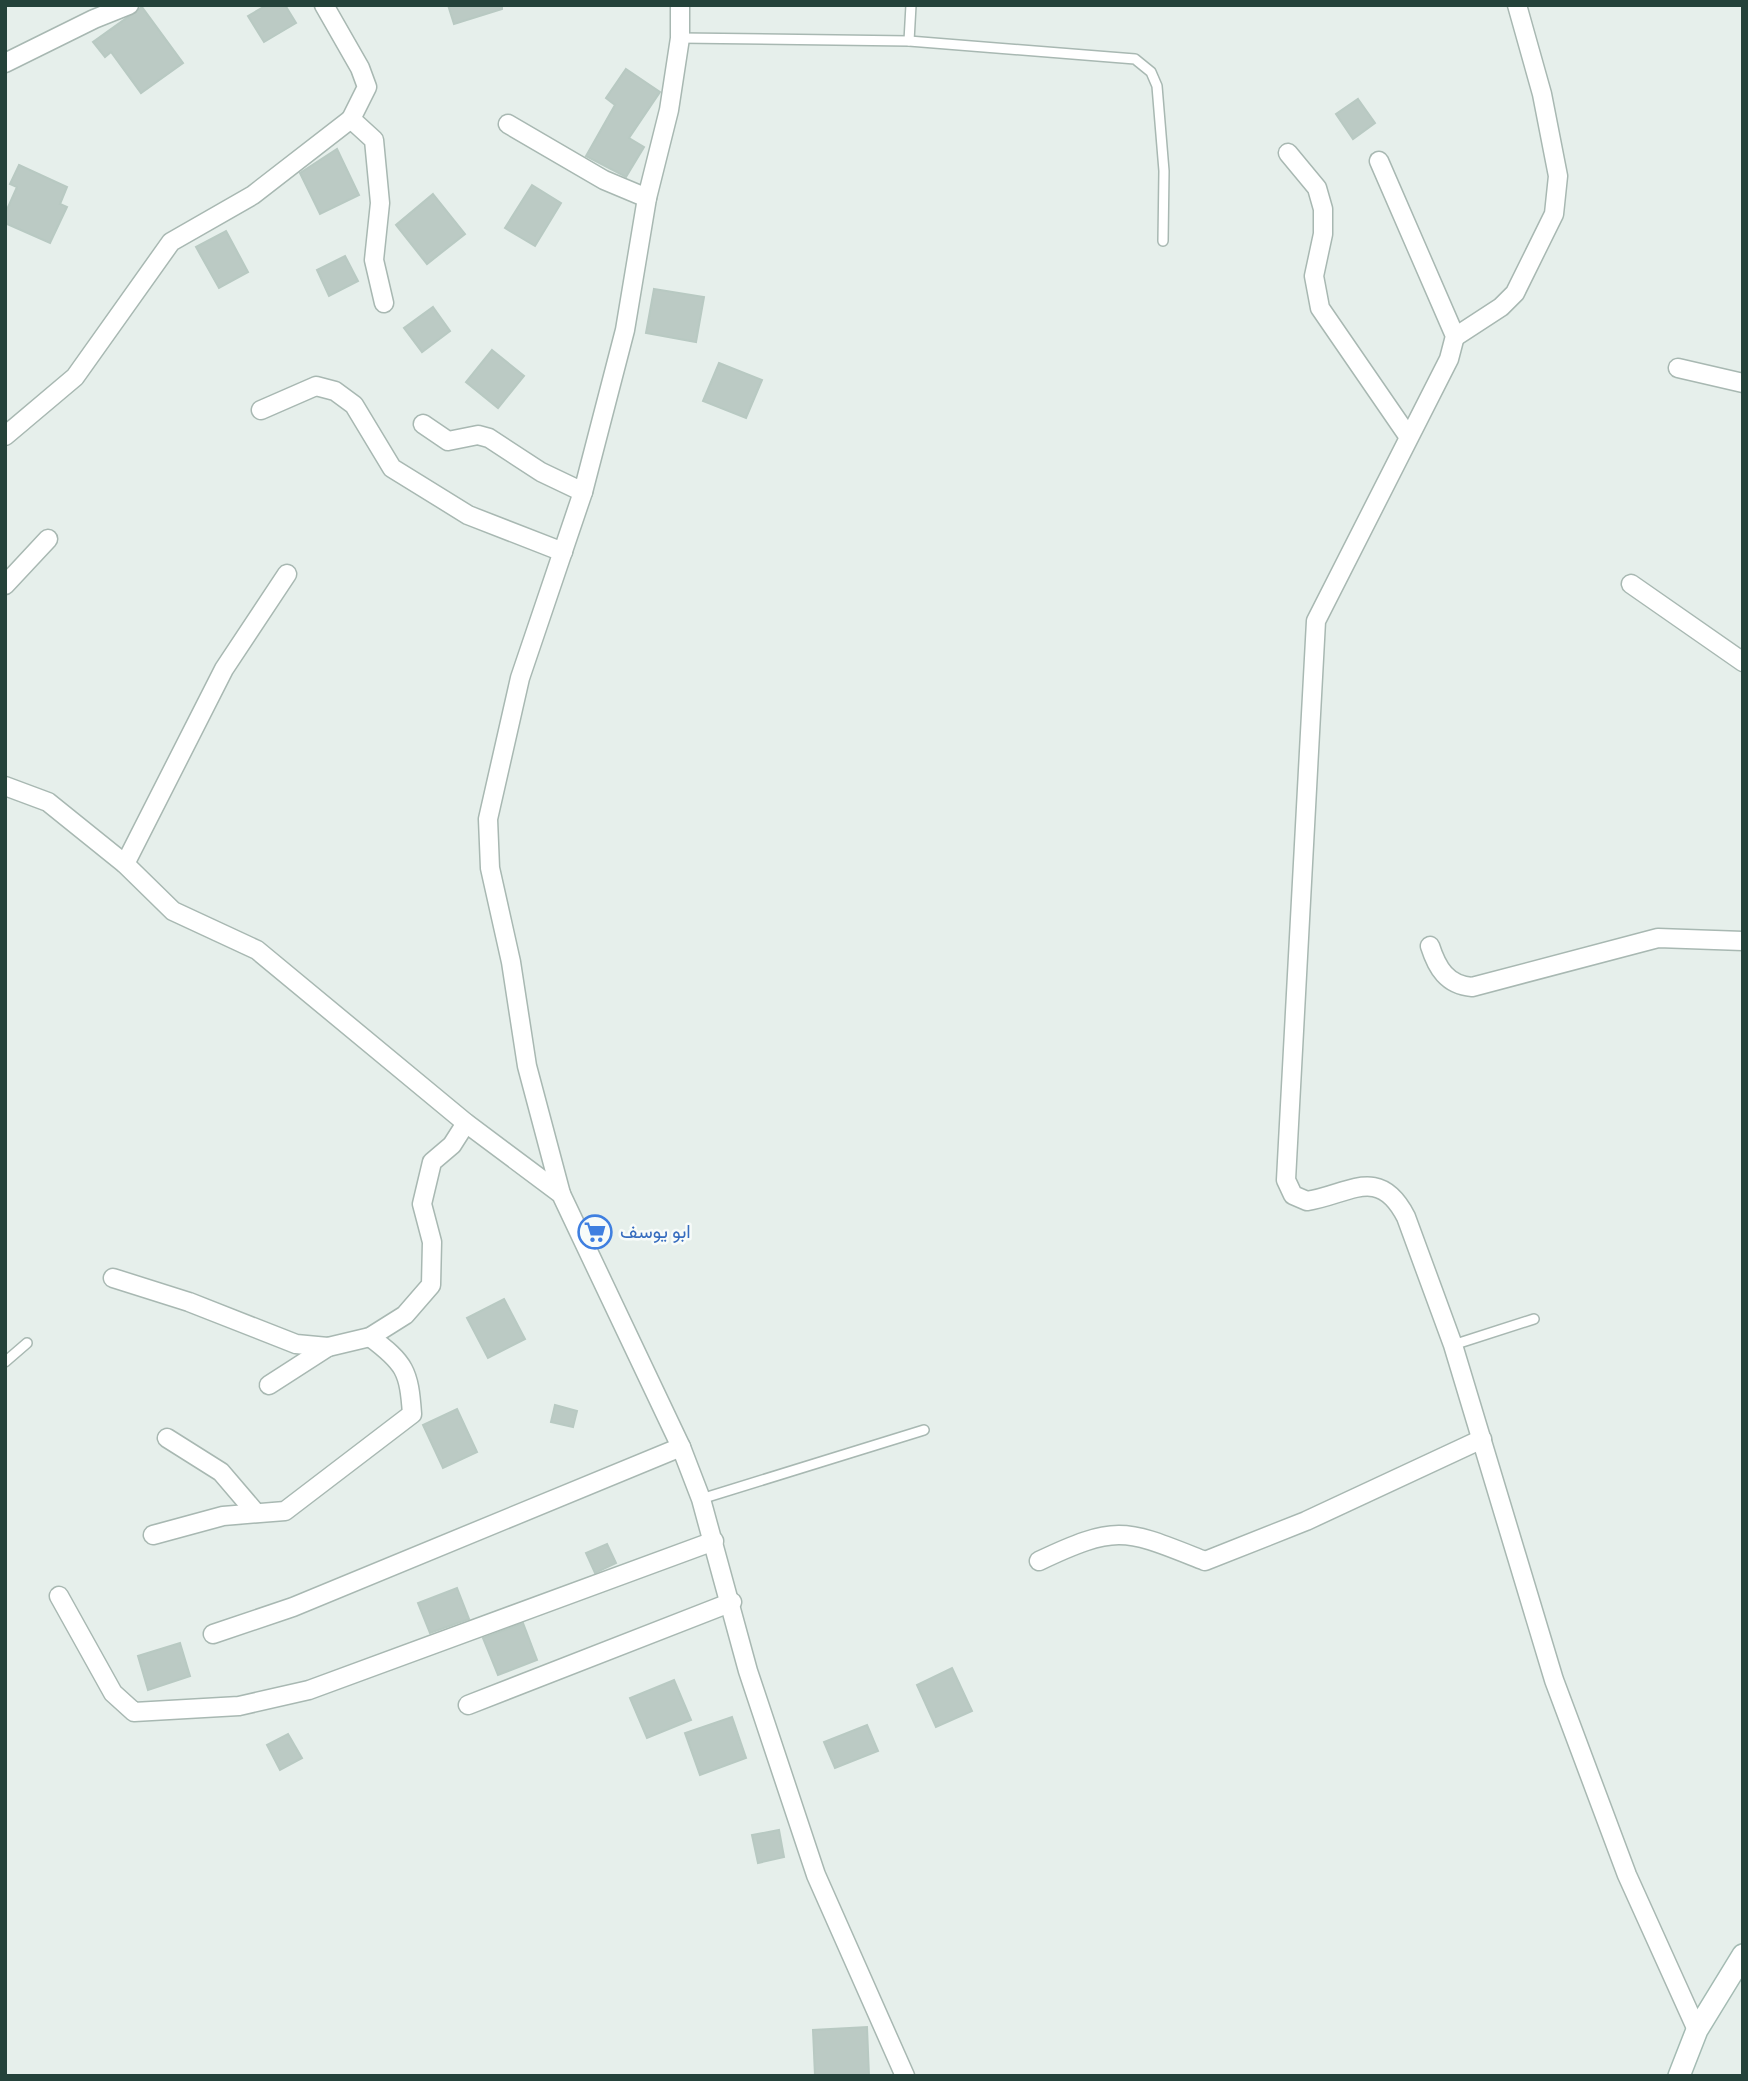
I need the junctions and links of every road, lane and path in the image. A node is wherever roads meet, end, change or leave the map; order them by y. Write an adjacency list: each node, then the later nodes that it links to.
1 (129, 5): 8 (street)
2 (324, 5): 9 (street)
3 (680, 5): 6 (street)
4 (911, 5): 7 (lane)
5 (1517, 5): 16 (street)
6 (680, 38): 7 (lane); 13 (street)
7 (909, 41): 14 (lane)
8 (5, 63)
9 (351, 119): 15 (street); 21 (street)
10 (508, 124): 13 (street)
11 (1288, 153): 22 (street)
12 (1379, 161): 16 (street)
13 (647, 198): 23 (street)
14 (1163, 241)
15 (384, 303)
16 (1454, 337): 22 (street)
17 (1678, 368): 18 (street)
18 (1743, 383)
19 (261, 410): 25 (street)
20 (423, 424): 23 (street)
21 (5, 436)
22 (1408, 436): 40 (street)
23 (583, 492): 25 (street)
24 (48, 539): 28 (street)
25 (563, 552): 35 (street)
26 (287, 574): 31 (street)
27 (1631, 583): 29 (street)
28 (5, 585)
29 (1743, 662)
30 (5, 786): 31 (street)
31 (125, 864): 34 (street)
32 (1743, 941): 33 (street)
33 (1430, 946)
34 (466, 1123): 35 (street); 38 (street)
35 (561, 1194): 47 (street)
36 (113, 1278): 41 (street)
37 (1534, 1319): 40 (lane)
38 (370, 1337): 41 (street); 49 (street)
39 (27, 1343): 42 (lane)
40 (1453, 1345): 46 (street)
41 (328, 1348): 43 (street)
42 (5, 1362)
43 (269, 1385)
44 (924, 1430): 48 (lane)
45 (167, 1438): 49 (street)
46 (1482, 1439): 52 (street); 58 (street)
47 (681, 1447): 48 (street); 55 (street)
48 (701, 1499): 51 (street)
49 (256, 1513): 50 (street)
50 (153, 1535)
51 (715, 1541): 53 (street); 54 (street)
52 (1040, 1561)
53 (59, 1596)
54 (732, 1602): 56 (street); 59 (street)
55 (213, 1634)
56 (468, 1705)
57 (1743, 1955): 58 (street)
58 (1697, 2029): 60 (street)
59 (905, 2076)
60 (1679, 2076)

